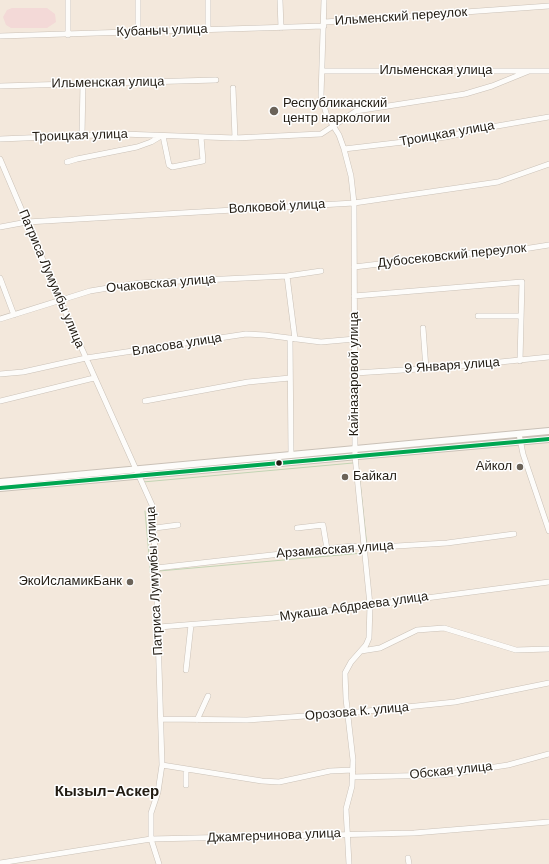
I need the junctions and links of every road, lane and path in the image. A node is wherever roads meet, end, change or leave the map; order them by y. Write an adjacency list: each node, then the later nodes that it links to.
1 (68, 0): 11 (street)
2 (138, 0): 10 (street)
3 (208, 0): 9 (street)
4 (280, 0): 8 (street)
5 (324, 0): 7 (street, Кайназаровой улица)
6 (549, 6): 7 (street, Ильменский переулок)
7 (325, 24): 8 (street, Кубаныч улица); 15 (street, Кайназаровой улица)
8 (281, 28): 9 (street, Кубаныч улица)
9 (208, 30): 10 (street, Кубаныч улица)
10 (138, 32): 11 (street, Кубаныч улица)
11 (68, 35): 12 (street, Кубаныч улица)
12 (0, 36)
13 (529, 71): 14 (street, Ильменская улица); 15 (street, Ильменская улица); 21 (street, Троицкая улица)
14 (549, 71)
15 (322, 72): 21 (street, Кайназаровой улица)
16 (216, 80): 17 (street, Ильменская улица)
17 (83, 83): 18 (street, Ильменская улица); 22 (street)
18 (0, 86)
19 (233, 88): 25 (street)
20 (549, 117): 27 (street, Троицкая улица)
21 (333, 125): 25 (street, Троицкая улица); 27 (street, Кайназаровой улица)
22 (82, 135): 23 (street, Троицкая улица); 26 (street, Троицкая улица)
23 (162, 136): 24 (street, Троицкая улица); 24 (street); 29 (street, Троицкая улица)
24 (201, 138): 25 (street, Троицкая улица)
25 (235, 138)
26 (0, 139)
27 (344, 149): 31 (street, Кайназаровой улица)
28 (0, 159): 32 (street, Патриса Лумумбы улица)
29 (67, 162)
30 (549, 164): 31 (street, Волковой улица)
31 (354, 203): 32 (street, Волковой улица); 35 (street, Кайназаровой улица)
32 (27, 222): 33 (street, Волковой улица); 40 (street, Патриса Лумумбы улица)
33 (0, 227)
34 (549, 245): 35 (street, Дубосековский переулок)
35 (354, 267): 39 (street, Кайназаровой улица)
36 (321, 271): 37 (street, Очаковская улица)
37 (287, 276): 40 (street, Очаковская улица); 46 (street)
38 (0, 278): 41 (street)
39 (354, 296): 43 (street); 47 (street, Кайназаровой улица)
40 (60, 300): 41 (street, Очаковская улица); 49 (street, Патриса Лумумбы улица)
41 (14, 314): 44 (street, Очаковская улица)
42 (478, 316): 43 (street)
43 (521, 316): 50 (street)
44 (0, 319)
45 (424, 328): 51 (street)
46 (292, 338): 47 (street, Власова улица); 49 (street, Власова улица); 55 (street)
47 (354, 339): 52 (street, Кайназаровой улица)
48 (549, 357): 50 (street, 9 Января улица)
49 (86, 358): 53 (street, Власова улица); 54 (street, Патриса Лумумбы улица)
50 (520, 361): 51 (street, 9 Января улица)
51 (426, 368): 52 (street, 9 Января улица)
52 (355, 373): 62 (street, Кайназаровой улица)
53 (0, 374)
54 (94, 378): 56 (street); 65 (street, Патриса Лумумбы улица)
55 (290, 378): 57 (street); 63 (street)
56 (0, 401)
57 (145, 401)
58 (549, 431): 59 (main road)
59 (519, 434): 61 (street); 62 (main road)
60 (549, 438): 61 (main road)
61 (520, 441): 62 (main road); 71 (street)
62 (355, 453): 63 (main road); 64 (main road); 73 (street, Кайназаровой улица)
63 (291, 455): 64 (main road)
64 (241, 463): 65 (main road)
65 (136, 472): 66 (main road); 67 (main road); 69 (street, Патриса Лумумбы улица)
66 (0, 482)
67 (0, 488)
68 (178, 525): 69 (street)
69 (155, 528): 75 (street, Патриса Лумумбы улица)
70 (297, 528): 74 (street)
71 (549, 531)
72 (514, 534): 73 (street, Арзамасская улица)
73 (363, 548): 74 (street, Арзамасская улица); 77 (street, Кайназаровой улица)
74 (327, 549): 75 (street, Арзамасская улица)
75 (156, 568): 79 (street, Патриса Лумумбы улица)
76 (549, 582): 77 (street, Мукаша Абдраева улица)
77 (370, 605): 78 (street, Мукаша Абдраева улица); 81 (street, Кайназаровой улица)
78 (191, 625): 79 (street, Мукаша Абдраева улица); 82 (street)
79 (158, 627): 86 (street, Патриса Лумумбы улица)
80 (549, 648): 81 (street)
81 (361, 651): 85 (street, Кайназаровой улица)
82 (186, 670)
83 (549, 683): 85 (street, Орозова К. улица)
84 (208, 696): 87 (street)
85 (348, 713): 87 (street, Орозова К. улица); 91 (street, Кайназаровой улица)
86 (162, 719): 87 (street, Орозова К. улица); 89 (street, Патриса Лумумбы улица)
87 (196, 720)
88 (549, 754): 92 (street, Обская улица)
89 (162, 765): 90 (street); 96 (street, Патриса Лумумбы улица)
90 (186, 769): 91 (street); 93 (street)
91 (353, 770): 92 (street, Кайназаровой улица)
92 (352, 778): 95 (street, Кайназаровой улица)
93 (186, 785)
94 (549, 822): 95 (street, Джамгерчинова улица)
95 (346, 834): 96 (street, Джамгерчинова улица); 100 (street, Кайназаровой улица)
96 (151, 839): 98 (street, Джамгерчинова улица); 99 (street, Патриса Лумумбы улица)
97 (408, 858): 101 (street)
98 (0, 863)
99 (159, 864)
100 (349, 864)
101 (409, 864)

